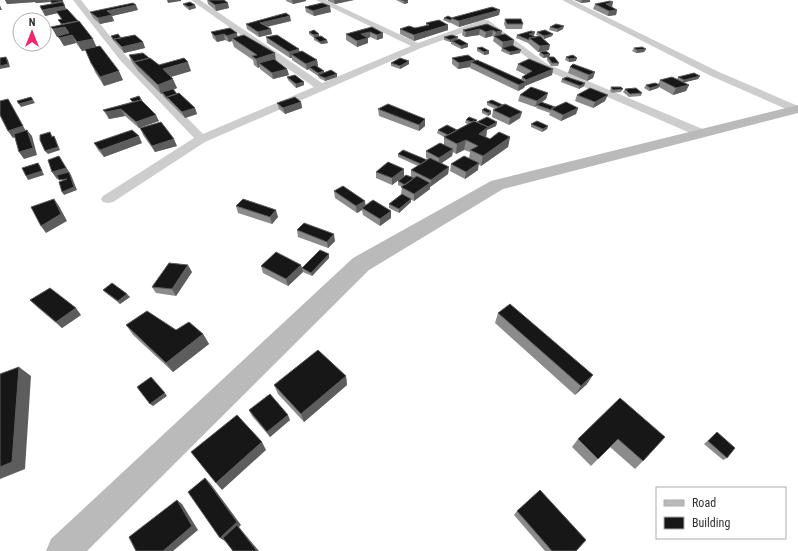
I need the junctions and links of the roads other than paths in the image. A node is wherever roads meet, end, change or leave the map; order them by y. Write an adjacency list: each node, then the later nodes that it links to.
1 (77, 0): 9 (street)
2 (195, 0): 6 (street)
3 (320, 0): 5 (street)
4 (566, 0): 7 (street)
5 (418, 46): 6 (street); 8 (street)
6 (321, 87): 9 (street)
7 (798, 109): 8 (main road)
8 (701, 133): 11 (main road)
9 (201, 139): 10 (street)
10 (108, 199)
11 (63, 551)

